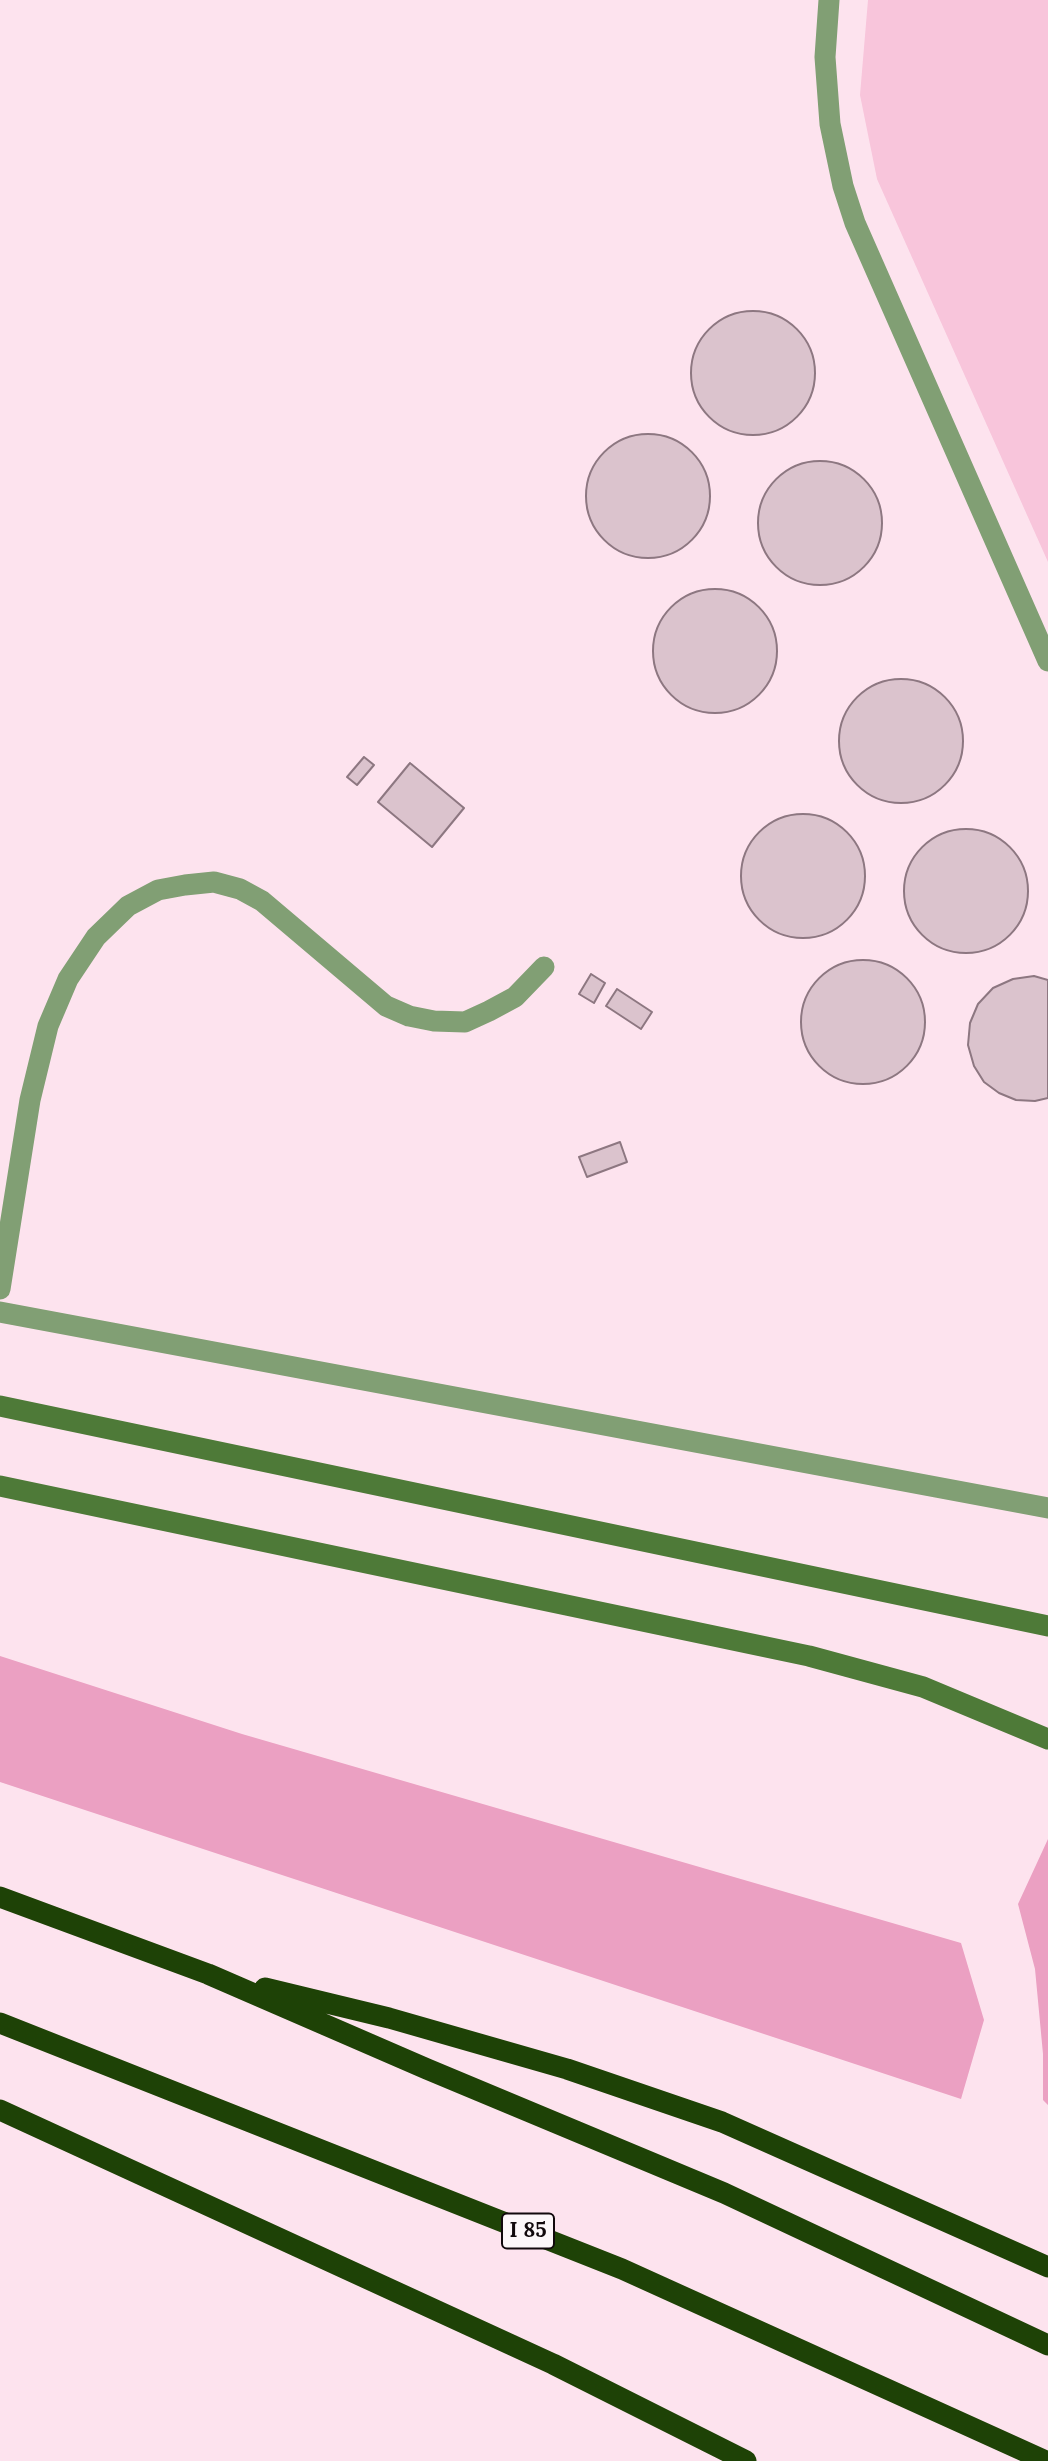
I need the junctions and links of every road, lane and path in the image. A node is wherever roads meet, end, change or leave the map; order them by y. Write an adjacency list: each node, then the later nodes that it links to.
1 (829, 0): 2 (lane)
2 (1048, 661)
3 (544, 967): 4 (lane)
4 (0, 1289)
5 (0, 1312): 8 (lane)
6 (0, 1406): 9 (main road)
7 (0, 1486): 10 (main road)
8 (1048, 1508)
9 (1048, 1626)
10 (1048, 1739)
11 (0, 1897): 12 (highway)
12 (208, 1974): 15 (highway); 16 (highway)
13 (0, 2023): 18 (highway, I 85)
14 (0, 2110): 17 (highway)
15 (1048, 2267)
16 (1048, 2345)
17 (746, 2461)
18 (1046, 2461)

